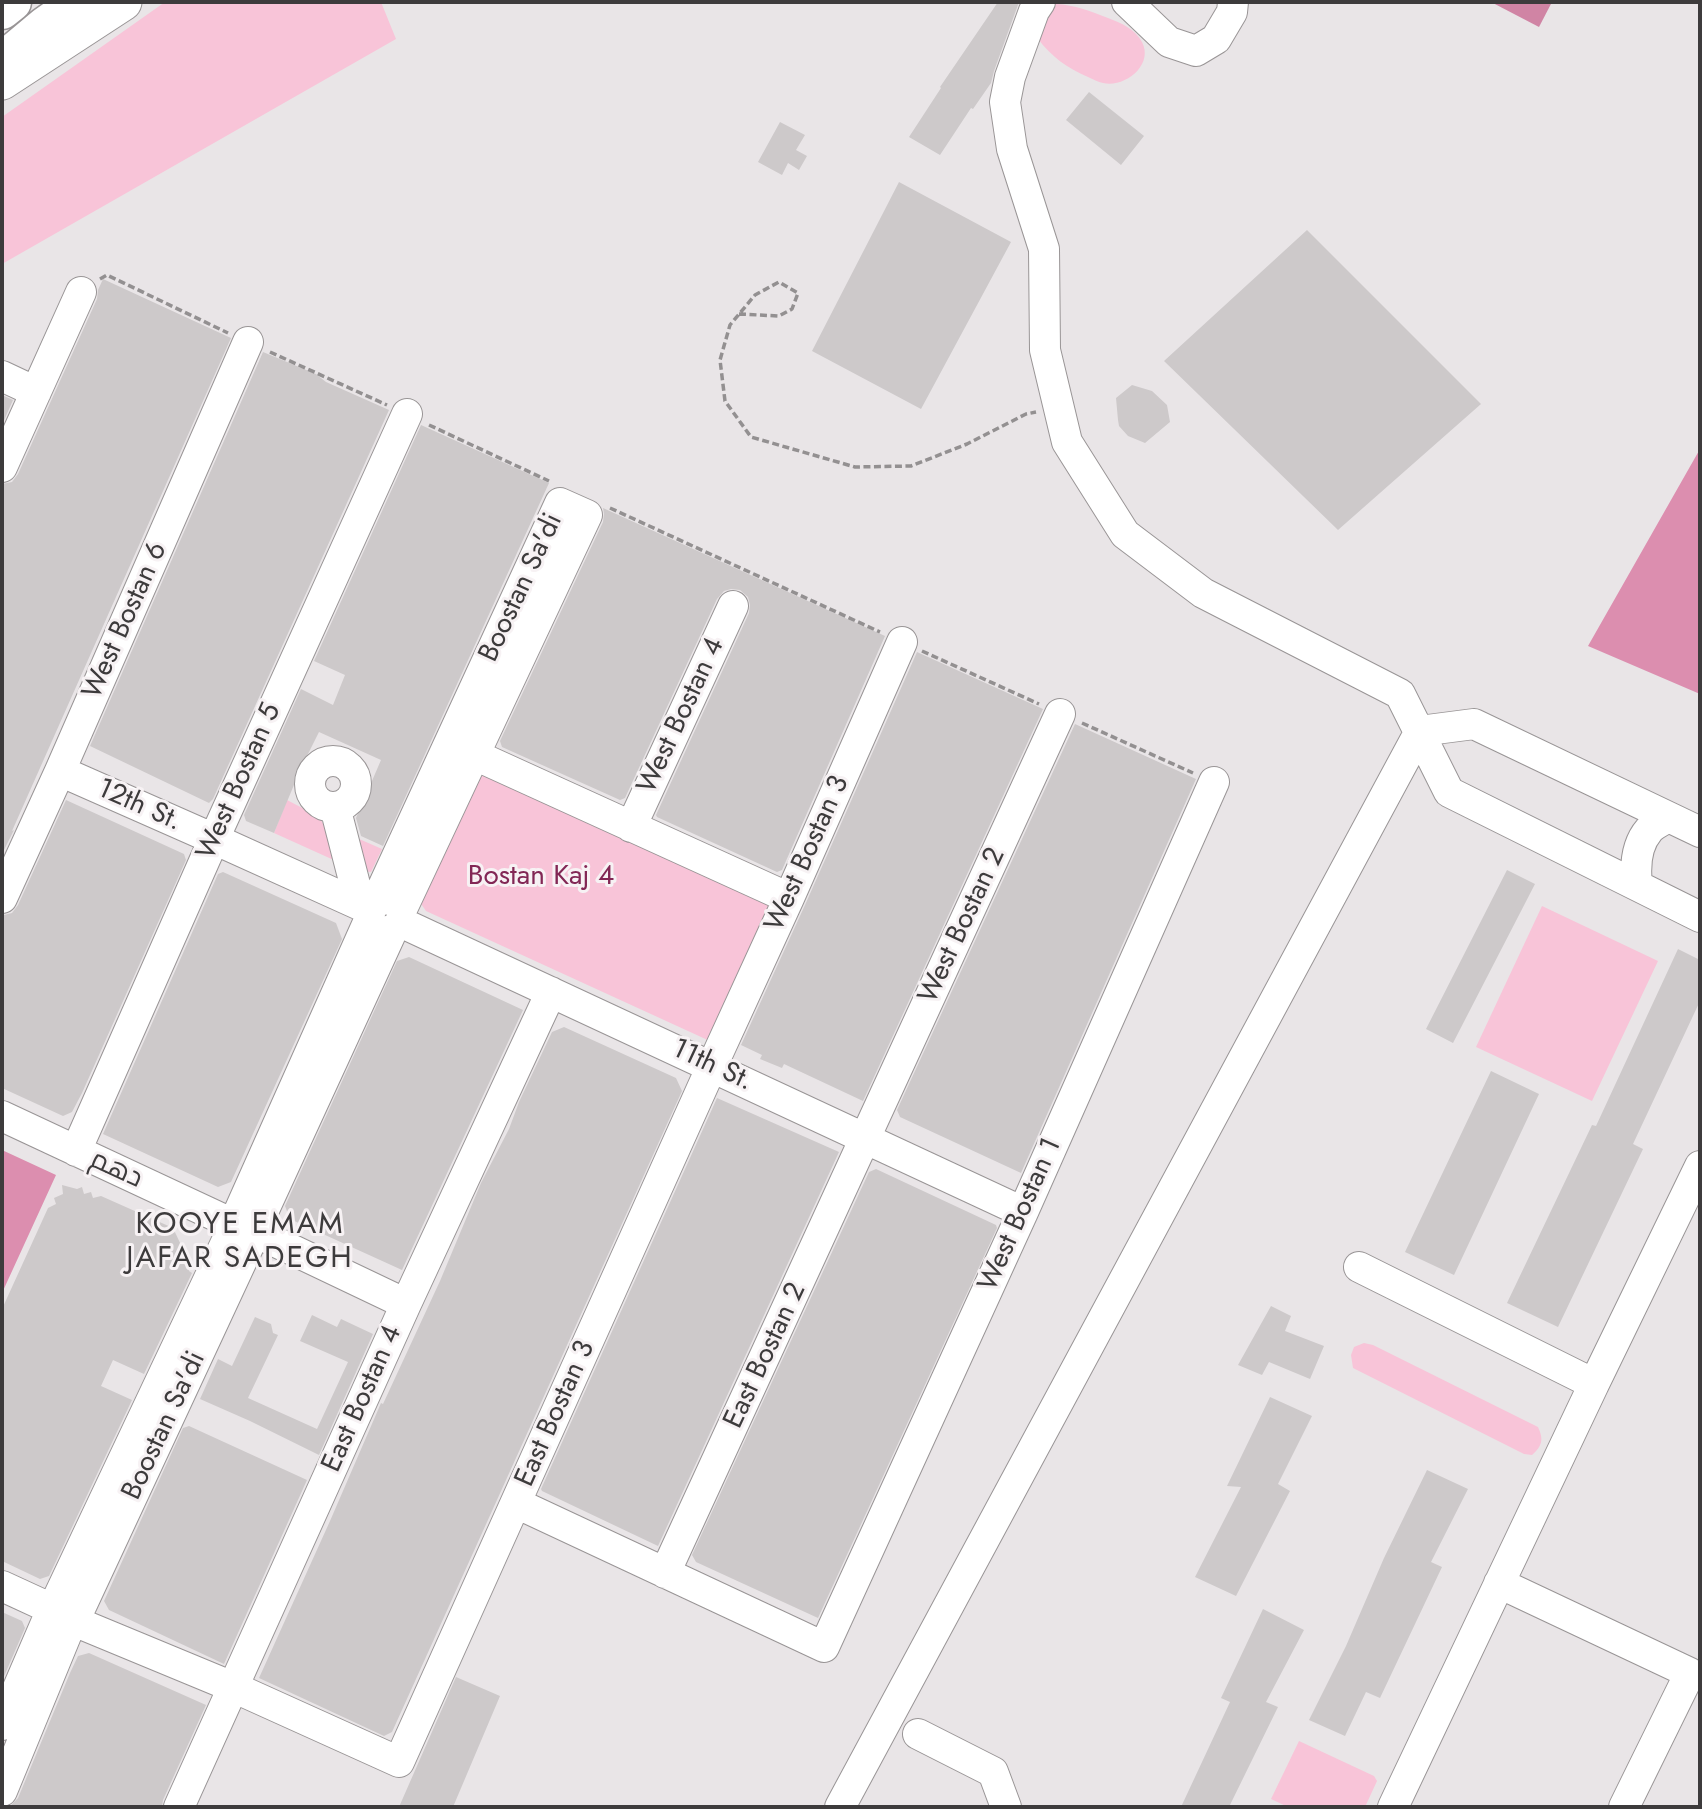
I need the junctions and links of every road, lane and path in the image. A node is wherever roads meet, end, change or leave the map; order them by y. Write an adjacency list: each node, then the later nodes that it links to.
1 (12, 2): 7 (highway)
2 (79, 2): 8 (highway)
3 (123, 2): 9 (main road)
4 (1040, 2): 16 (street)
5 (1127, 2): 6 (street)
6 (1233, 2)
7 (2, 10)
8 (2, 62)
9 (2, 81)
10 (107, 275): 13 (path)
11 (81, 292): 15 (street)
12 (739, 314): 12 (path); 16 (path)
13 (247, 342): 17 (path); 26 (street, West Bostan 6)
14 (2, 376): 15 (street)
15 (36, 392): 18 (street)
16 (1059, 408): 24 (street)
17 (407, 414): 19 (path); 32 (street, West Bostan 5)
18 (2, 467)
19 (549, 481)
20 (604, 505): 22 (path)
21 (733, 606): 30 (street, West Bostan 4)
22 (902, 642): 23 (path); 35 (street, West Bostan 3)
23 (1060, 714): 27 (path); 41 (street, West Bostan 2)
24 (1420, 731): 29 (street); 33 (street); 59 (street)
25 (462, 748): 25 (street, Boostan Sa'di); 30 (street); 36 (street, Boostan Sa'di)
26 (60, 771): 32 (street, 12th St.); 34 (street, West Bostan 6)
27 (1214, 782): 44 (street, West Bostan 1)
28 (335, 807): 36 (street)
29 (1668, 817): 31 (street); 33 (street)
30 (631, 827): 35 (street)
31 (1700, 832)
32 (214, 839): 36 (street, 12th St.); 42 (street, West Bostan 5)
33 (1637, 885): 37 (street)
34 (2, 898)
35 (789, 898): 39 (street, West Bostan 3)
36 (381, 914): 38 (street, 11th St.); 45 (street, Boostan Sa'di)
37 (1700, 916)
38 (551, 992): 39 (street, 11th St.); 47 (street, East Bostan 4)
39 (712, 1066): 41 (street, 11th St.); 49 (street, East Bostan 3)
40 (2, 1116): 42 (street, دهم)
41 (866, 1138): 44 (street, 11th St.); 50 (street, East Bostan 2)
42 (76, 1151): 45 (street, دهم)
43 (1700, 1166): 48 (street)
44 (1023, 1212): 50 (street, West Bostan 1)
45 (244, 1228): 47 (street, دهم); 53 (street, Boostan Sa'di)
46 (1359, 1268): 48 (street)
47 (406, 1304): 54 (street, East Bostan 4)
48 (1594, 1384): 51 (street)
49 (516, 1503): 50 (street); 54 (street, East Bostan 3)
50 (666, 1573)
51 (1499, 1583): 61 (street); 62 (street)
52 (2, 1586): 53 (street)
53 (63, 1615): 54 (street); 55 (street, Boostan Sa'di); 57 (street, Boostan Sa'di)
54 (233, 1687): 58 (street, East Bostan 4)
55 (2, 1725)
56 (918, 1734): 60 (street)
57 (2, 1791)
58 (179, 1807)
59 (840, 1807)
60 (1006, 1807)
61 (1393, 1807)
62 (1624, 1807)

